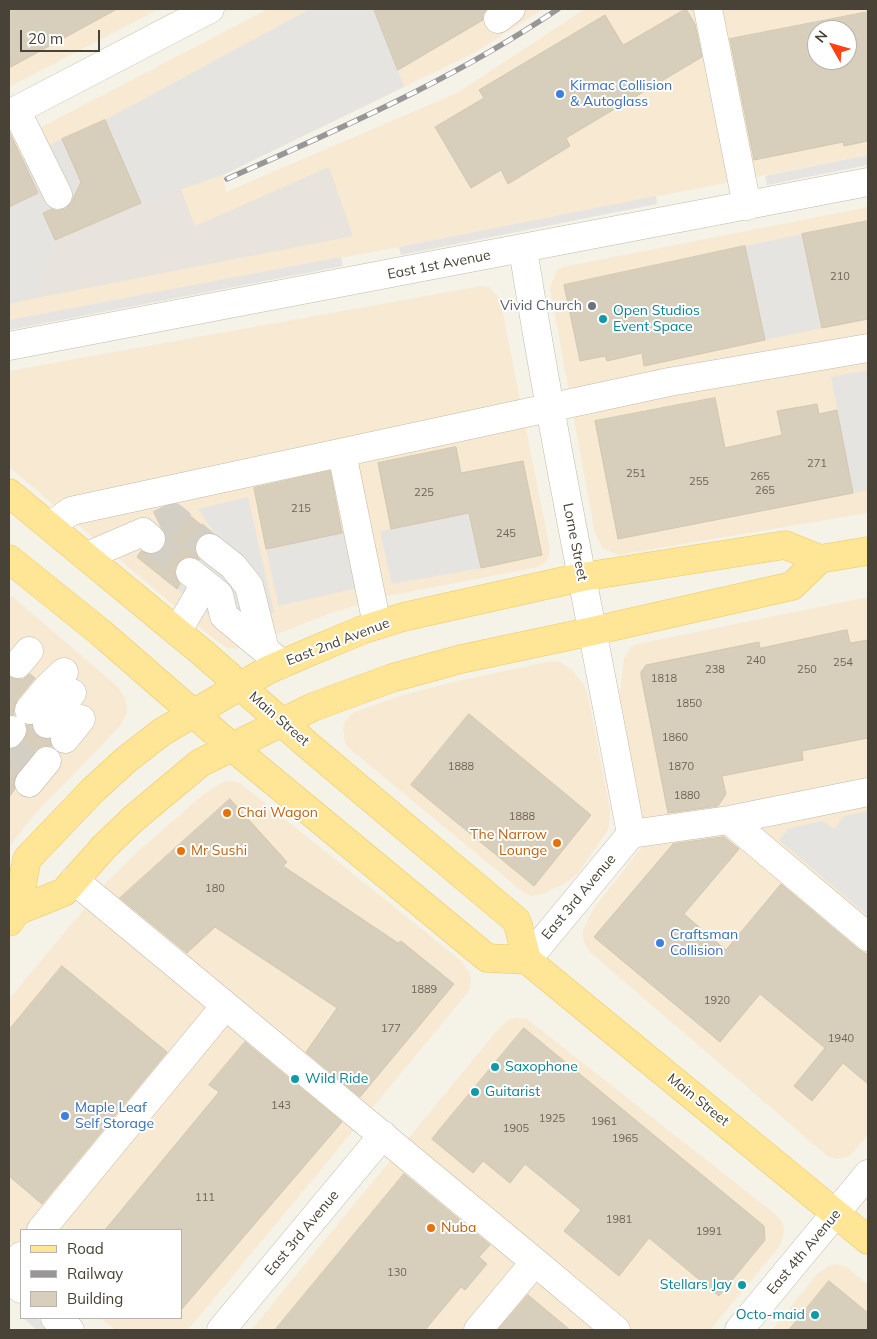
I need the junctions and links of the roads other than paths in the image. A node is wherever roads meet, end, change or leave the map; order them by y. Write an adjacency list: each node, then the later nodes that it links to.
1 (210, 9): 3 (street)
2 (708, 9): 6 (street)
3 (12, 112): 5 (street)
4 (868, 182): 6 (street, East 1st Avenue)
5 (58, 195)
6 (747, 206): 7 (street, East 1st Avenue)
7 (523, 249): 8 (street, East 1st Avenue); 10 (street, Lorne Street)
8 (9, 346)
9 (868, 348): 10 (street)
10 (549, 409): 11 (street); 20 (street, Lorne Street)
11 (342, 453): 13 (street); 21 (street)
12 (9, 493): 13 (main road, Main Street)
13 (50, 526): 16 (main road, Main Street)
14 (152, 533): 16 (street)
15 (868, 552): 17 (main road, East 2nd Avenue)
16 (87, 556): 23 (main road, Main Street)
17 (820, 559): 20 (main road, East 2nd Avenue); 22 (main road, East 2nd Avenue)
18 (202, 565): 23 (street); 24 (street); 24 (street)
19 (12, 568): 27 (main road)
20 (582, 577): 21 (main road, East 2nd Avenue); 22 (street, Lorne Street)
21 (377, 626): 24 (main road, East 2nd Avenue)
22 (593, 631): 28 (main road, East 2nd Avenue); 35 (street, Lorne Street)
23 (178, 632): 26 (main road, Main Street)
24 (274, 657): 26 (main road, East 2nd Avenue)
25 (68, 682): 29 (street)
26 (241, 686): 27 (main road, East 2nd Avenue); 28 (main road, Main Street)
27 (194, 713): 30 (main road); 37 (main road, East 2nd Avenue)
28 (281, 722): 30 (main road, East 2nd Avenue); 39 (main road, Main Street)
29 (40, 726)
30 (232, 747): 36 (main road, East 2nd Avenue); 39 (main road)
31 (47, 761): 32 (street)
32 (30, 783)
33 (868, 792): 34 (street)
34 (729, 820): 35 (street); 38 (street)
35 (631, 834): 39 (street, East 3rd Avenue)
36 (74, 880): 37 (main road, East 2nd Avenue); 40 (street)
37 (13, 916)
38 (868, 937)
39 (527, 960): 43 (main road, Main Street)
40 (226, 1006): 41 (street); 44 (street)
41 (383, 1135): 47 (street); 53 (street, East 3rd Avenue)
42 (868, 1174): 43 (street, East 4th Avenue)
43 (836, 1213): 45 (main road, Main Street); 56 (street, East 4th Avenue)
44 (42, 1229)
45 (868, 1240)
46 (20, 1257): 48 (street)
47 (535, 1262): 54 (street); 55 (street)
48 (9, 1268)
49 (9, 1277): 50 (street)
50 (20, 1288)
51 (56, 1319): 52 (street)
52 (70, 1330)
53 (221, 1330)
54 (478, 1330)
55 (616, 1330)
56 (740, 1330)

